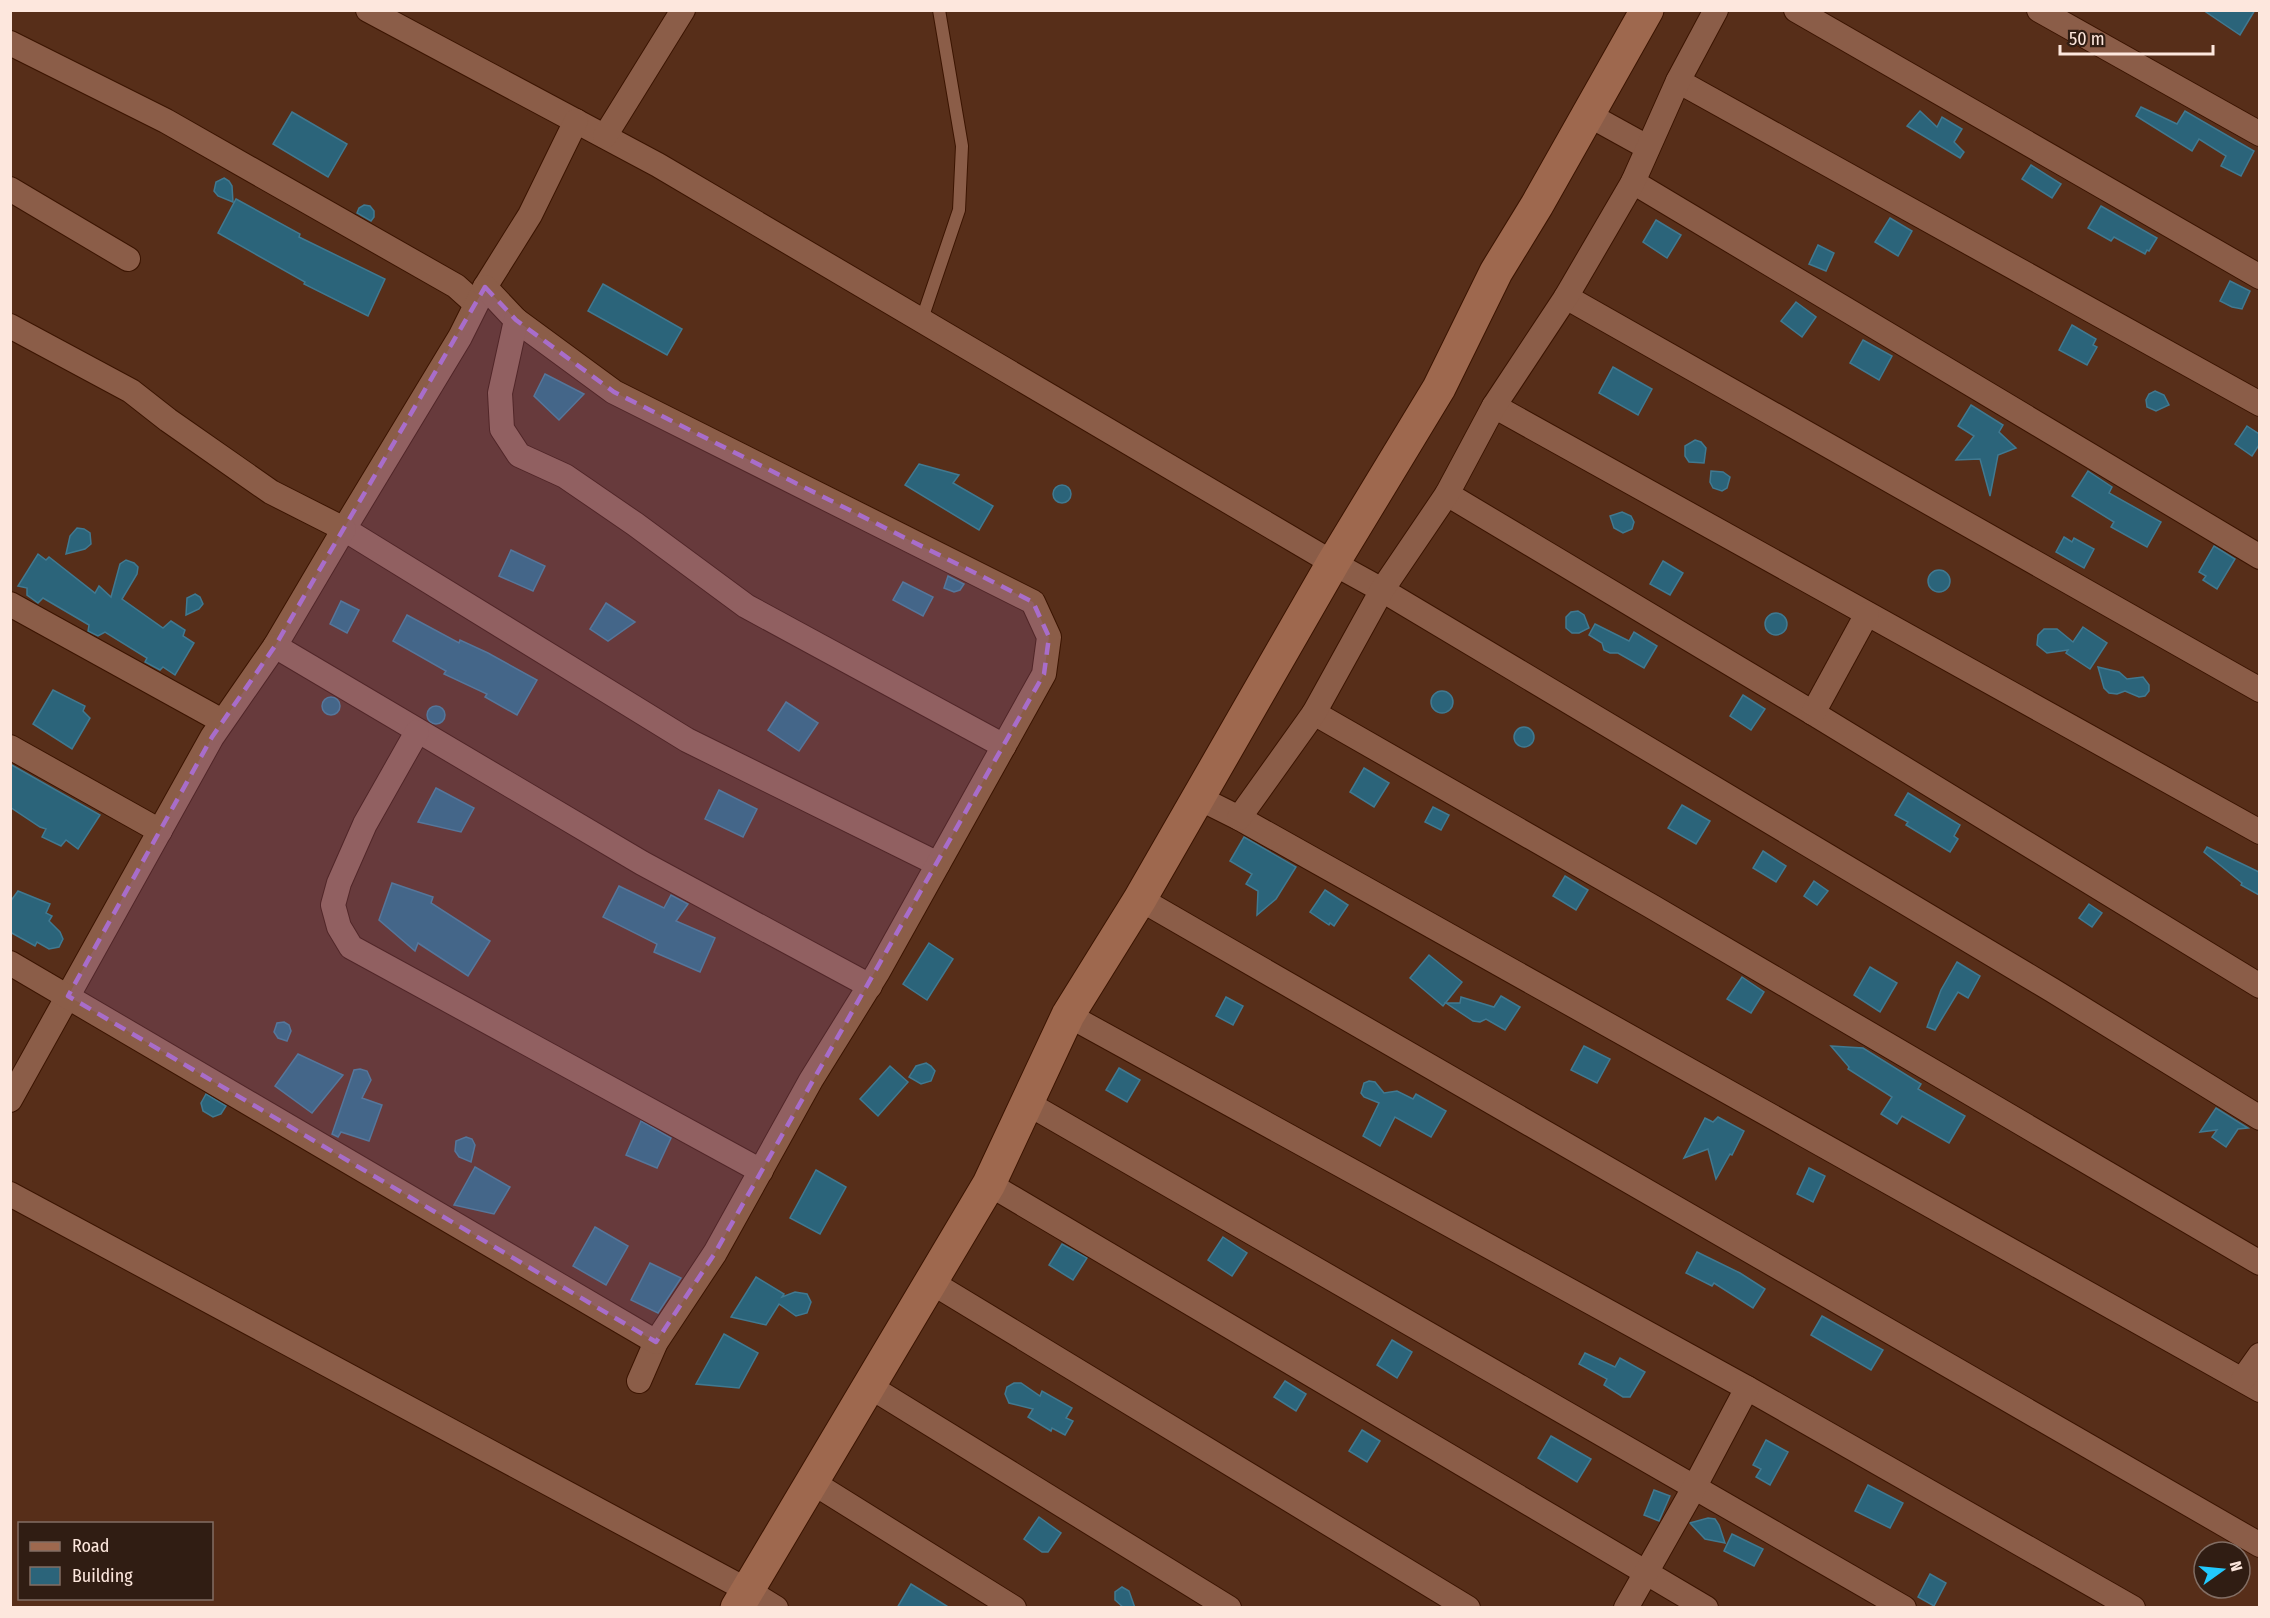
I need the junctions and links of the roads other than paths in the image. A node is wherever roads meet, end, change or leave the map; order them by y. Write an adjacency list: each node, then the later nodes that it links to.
1 (368, 10): 11 (street)
2 (683, 10): 13 (street)
3 (939, 10): 21 (lane)
4 (1716, 10): 9 (street)
5 (1796, 10): 18 (street)
6 (2039, 10): 12 (street)
7 (1642, 12): 10 (street)
8 (10, 43): 19 (street)
9 (1678, 81): 14 (street); 24 (street)
10 (1589, 115): 14 (street); 29 (street)
11 (576, 121): 13 (street); 19 (street)
12 (2259, 134)
13 (605, 136): 21 (street)
14 (1647, 147): 15 (street)
15 (1633, 182): 20 (street); 28 (street)
16 (10, 189): 17 (street)
17 (128, 259)
18 (2259, 277)
19 (480, 296): 22 (street); 27 (street)
20 (1566, 297): 25 (street); 34 (street)
21 (922, 319): 29 (street)
22 (516, 320): 39 (street); 39 (street)
23 (10, 326): 27 (street)
24 (2259, 404)
25 (1494, 406): 26 (street); 32 (street)
26 (1447, 495): 30 (street); 36 (street)
27 (344, 529): 33 (street); 45 (street)
28 (2259, 557)
29 (1333, 563): 30 (street); 41 (street)
30 (1382, 590): 35 (street); 54 (street)
31 (10, 604): 37 (street)
32 (1868, 614): 36 (street); 44 (street)
33 (275, 646): 37 (street); 38 (street)
34 (2259, 690)
35 (1314, 713): 42 (street); 58 (street)
36 (1813, 714): 49 (street)
37 (222, 721): 43 (street)
38 (417, 732): 48 (street); 55 (street)
39 (1004, 746): 45 (street)
40 (10, 747): 43 (street)
41 (1197, 797): 42 (street); 46 (street)
42 (1239, 818): 63 (street)
43 (160, 831): 50 (street)
44 (2259, 832)
45 (938, 864): 48 (street)
46 (1140, 899): 51 (street); 68 (street)
47 (10, 963): 50 (street)
48 (870, 986): 55 (street)
49 (2259, 986)
50 (68, 996): 52 (street); 60 (street)
51 (1068, 1015): 53 (street); 65 (street)
52 (10, 1100)
53 (1027, 1103): 56 (street); 67 (street)
54 (2259, 1118)
55 (761, 1171): 60 (street)
56 (989, 1184): 59 (street); 69 (street)
57 (10, 1194): 70 (street)
58 (2259, 1263)
59 (931, 1282): 64 (street); 74 (street)
60 (656, 1342): 62 (street)
61 (2259, 1355): 63 (street)
62 (639, 1381)
63 (2251, 1385)
64 (869, 1386): 66 (street); 73 (street)
65 (1748, 1388): 67 (street); 78 (street)
66 (812, 1482): 70 (street); 72 (street)
67 (1694, 1488): 69 (street); 77 (street)
68 (2259, 1545)
69 (1647, 1572): 75 (street); 76 (street)
70 (742, 1599): 71 (street)
71 (776, 1608)
72 (1014, 1608)
73 (1229, 1608)
74 (1468, 1608)
75 (1626, 1608)
76 (1706, 1608)
77 (1904, 1608)
78 (2133, 1608)

